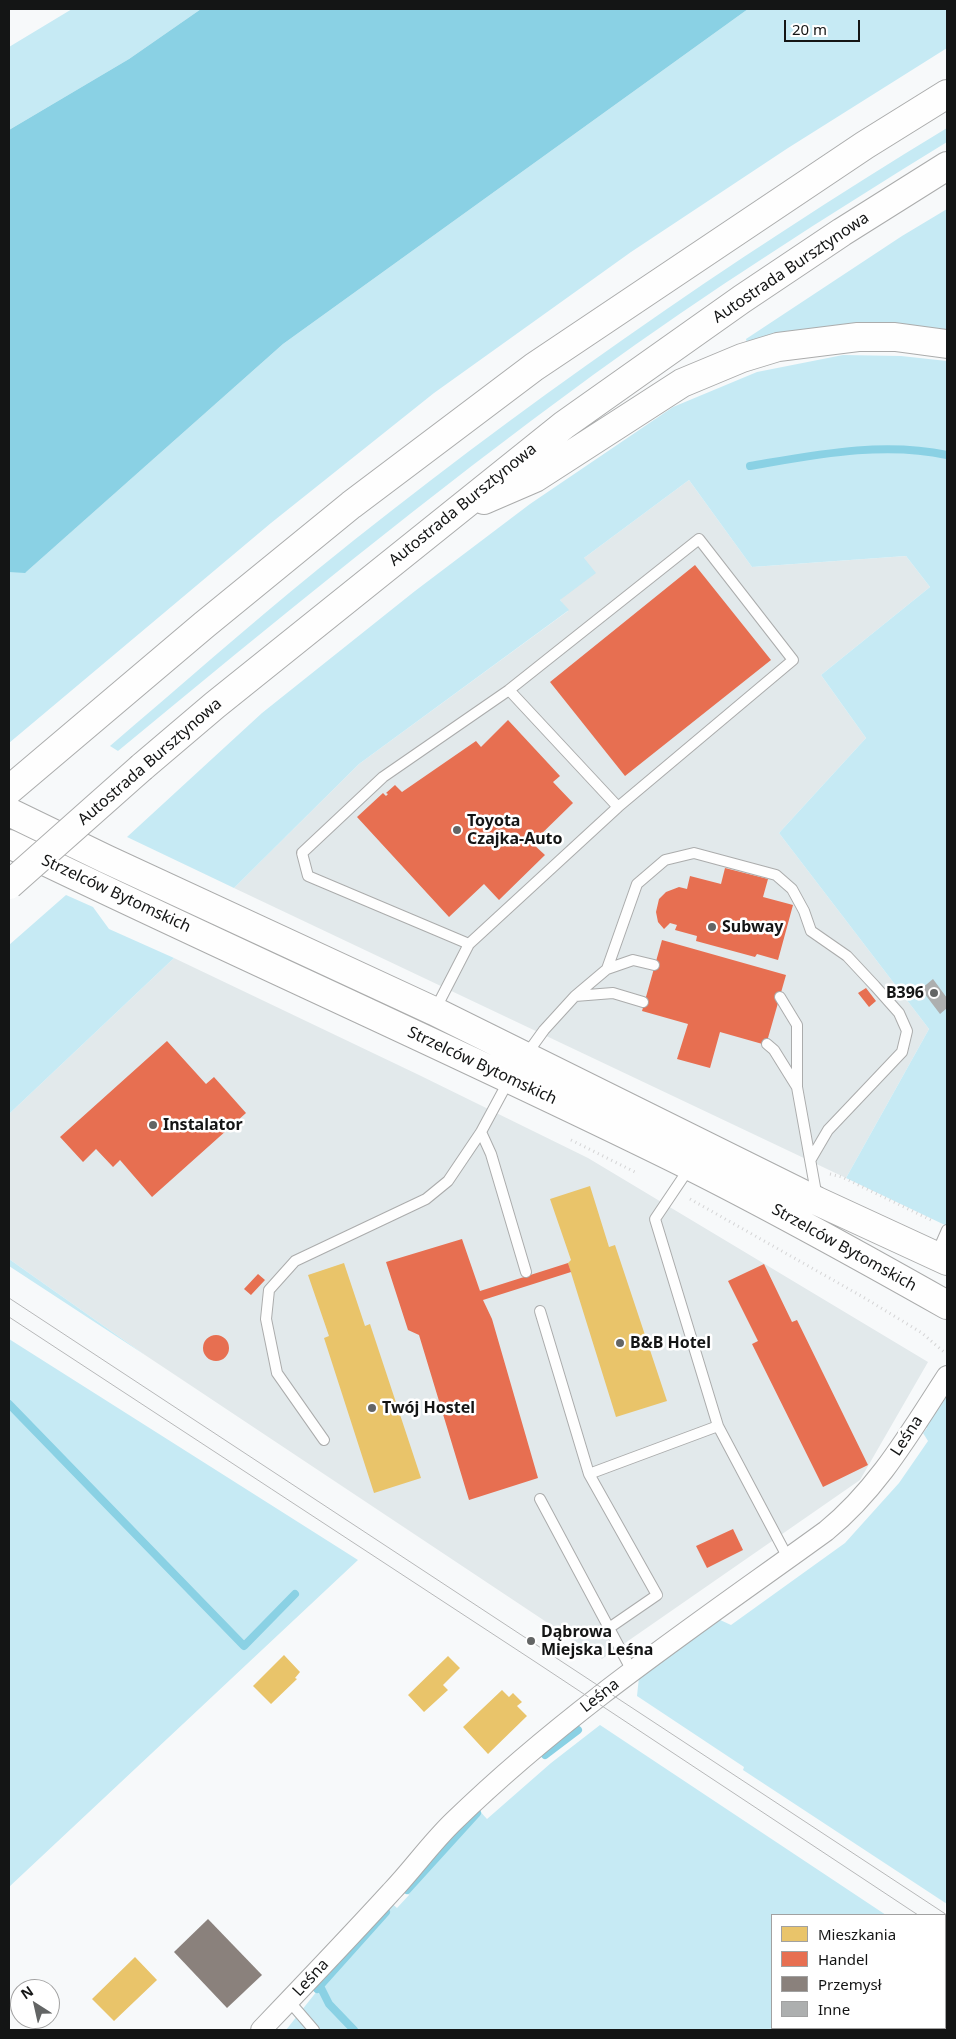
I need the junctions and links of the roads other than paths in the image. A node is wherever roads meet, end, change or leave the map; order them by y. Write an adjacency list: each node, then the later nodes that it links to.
1 (947, 80): 3 (main road)
2 (947, 94): 3 (main road)
3 (865, 145): 8 (main road)
4 (947, 166): 6 (main road, Autostrada Bursztynowa)
5 (947, 344): 6 (main road)
6 (449, 516): 12 (main road, Autostrada Bursztynowa, bridge)
7 (509, 690): 9 (lane); 9 (lane); 13 (lane)
8 (9, 790)
9 (618, 807): 13 (lane)
10 (9, 812): 19 (main road, Strzelców Bytomskich)
11 (9, 844): 22 (main road, Strzelców Bytomskich)
12 (9, 885)
13 (469, 944): 19 (lane)
14 (654, 965): 15 (lane)
15 (606, 969): 16 (lane); 25 (lane)
16 (575, 996): 18 (lane); 21 (lane)
17 (780, 997): 23 (lane)
18 (643, 1002)
19 (434, 1011): 21 (main road, Strzelców Bytomskich)
20 (767, 1044): 23 (lane)
21 (526, 1055): 27 (main road, Strzelców Bytomskich)
22 (510, 1078): 24 (lane); 26 (main road, Strzelców Bytomskich)
23 (797, 1087): 25 (lane)
24 (480, 1132): 30 (lane); 35 (lane)
25 (811, 1159): 27 (lane)
26 (690, 1166): 31 (main road, Strzelców Bytomskich); 34 (lane)
27 (818, 1201): 29 (main road, Strzelców Bytomskich)
28 (947, 1230): 29 (lane)
29 (941, 1259)
30 (526, 1272)
31 (947, 1305)
32 (540, 1311): 36 (lane)
33 (947, 1376): 38 (street, Leśna)
34 (718, 1426): 36 (lane); 38 (lane)
35 (324, 1440)
36 (589, 1474): 39 (lane)
37 (540, 1499): 39 (lane)
38 (788, 1558): 40 (street, Leśna)
39 (609, 1628): 40 (lane)
40 (632, 1671): 41 (street, Leśna)
41 (289, 2001): 42 (street, Leśna); 43 (lane)
42 (261, 2030)
43 (314, 2030)

